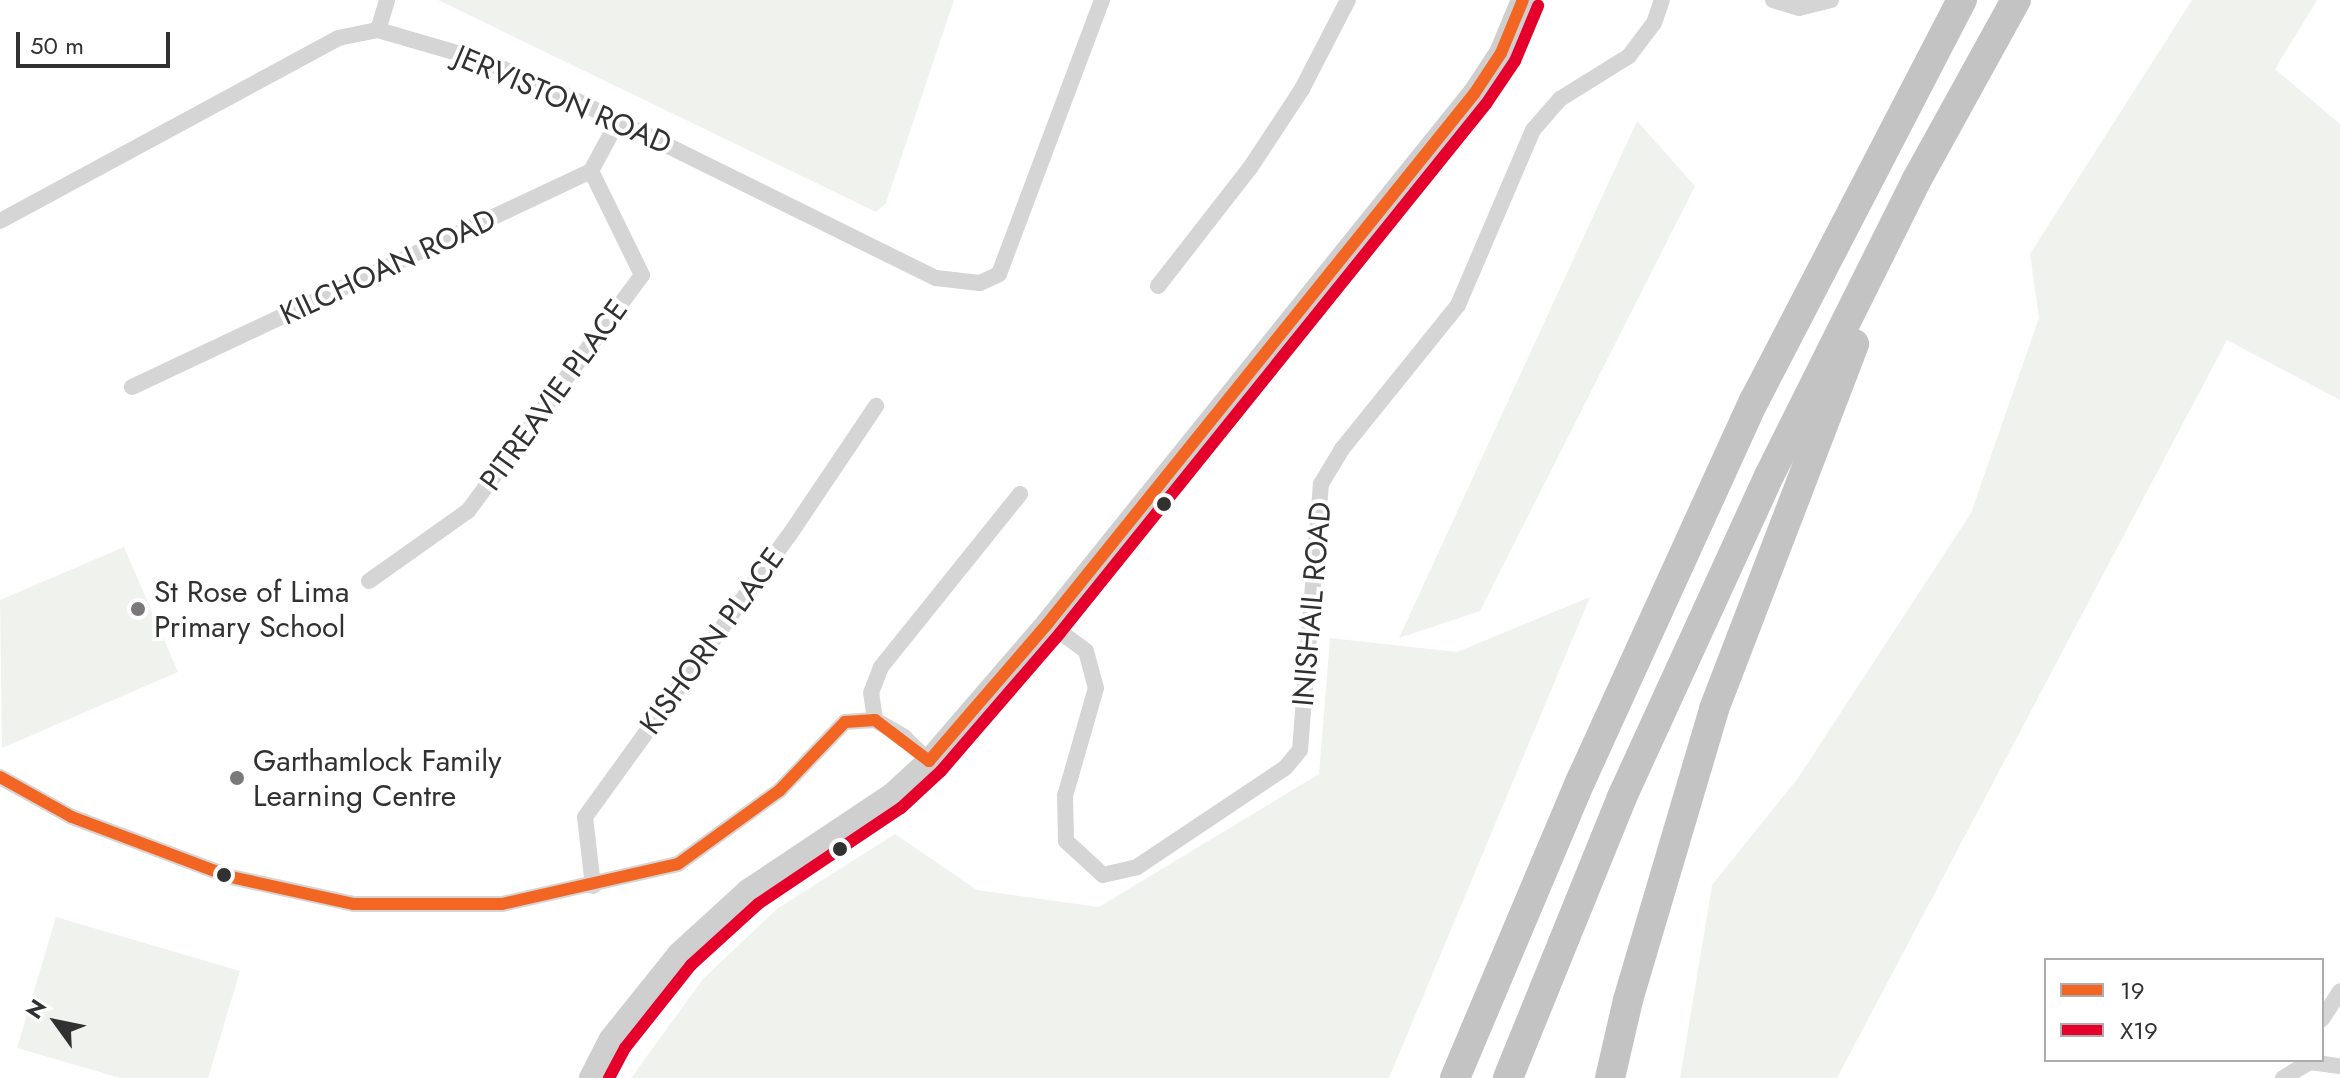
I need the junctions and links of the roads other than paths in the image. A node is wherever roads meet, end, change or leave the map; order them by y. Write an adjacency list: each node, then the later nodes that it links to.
1 (387, 0): 10 (street)
2 (1102, 0): 11 (street, JERVISTON ROAD)
3 (1348, 0): 15 (street)
4 (1523, 0): 20 (main road)
5 (1662, 0): 20 (street, INISHAIL ROAD)
6 (1773, 0): 7 (street)
7 (1831, 0)
8 (1962, 0): 30 (highway)
9 (2016, 0): 13 (highway)
10 (378, 30): 11 (street, JERVISTON ROAD); 14 (street, JERVISTON ROAD)
11 (619, 119): 12 (street)
12 (591, 171): 16 (street, KILCHOAN ROAD); 19 (street, PITREAVIE PLACE)
13 (1916, 181): 32 (highway); 33 (highway)
14 (0, 221)
15 (1158, 286)
16 (132, 387)
17 (876, 406): 24 (street, KISHORN PLACE)
18 (1020, 494): 21 (street)
19 (369, 581)
20 (1048, 623): 22 (main road)
21 (875, 720): 22 (street); 24 (street)
22 (929, 761): 31 (main road)
23 (0, 777): 24 (street)
24 (593, 886)
25 (2340, 991): 26 (street)
26 (2324, 1016)
27 (2308, 1062): 34 (street)
28 (2316, 1062): 29 (street)
29 (2340, 1066)
30 (1455, 1077)
31 (591, 1078)
32 (1508, 1078)
33 (1610, 1078)
34 (2283, 1078)

